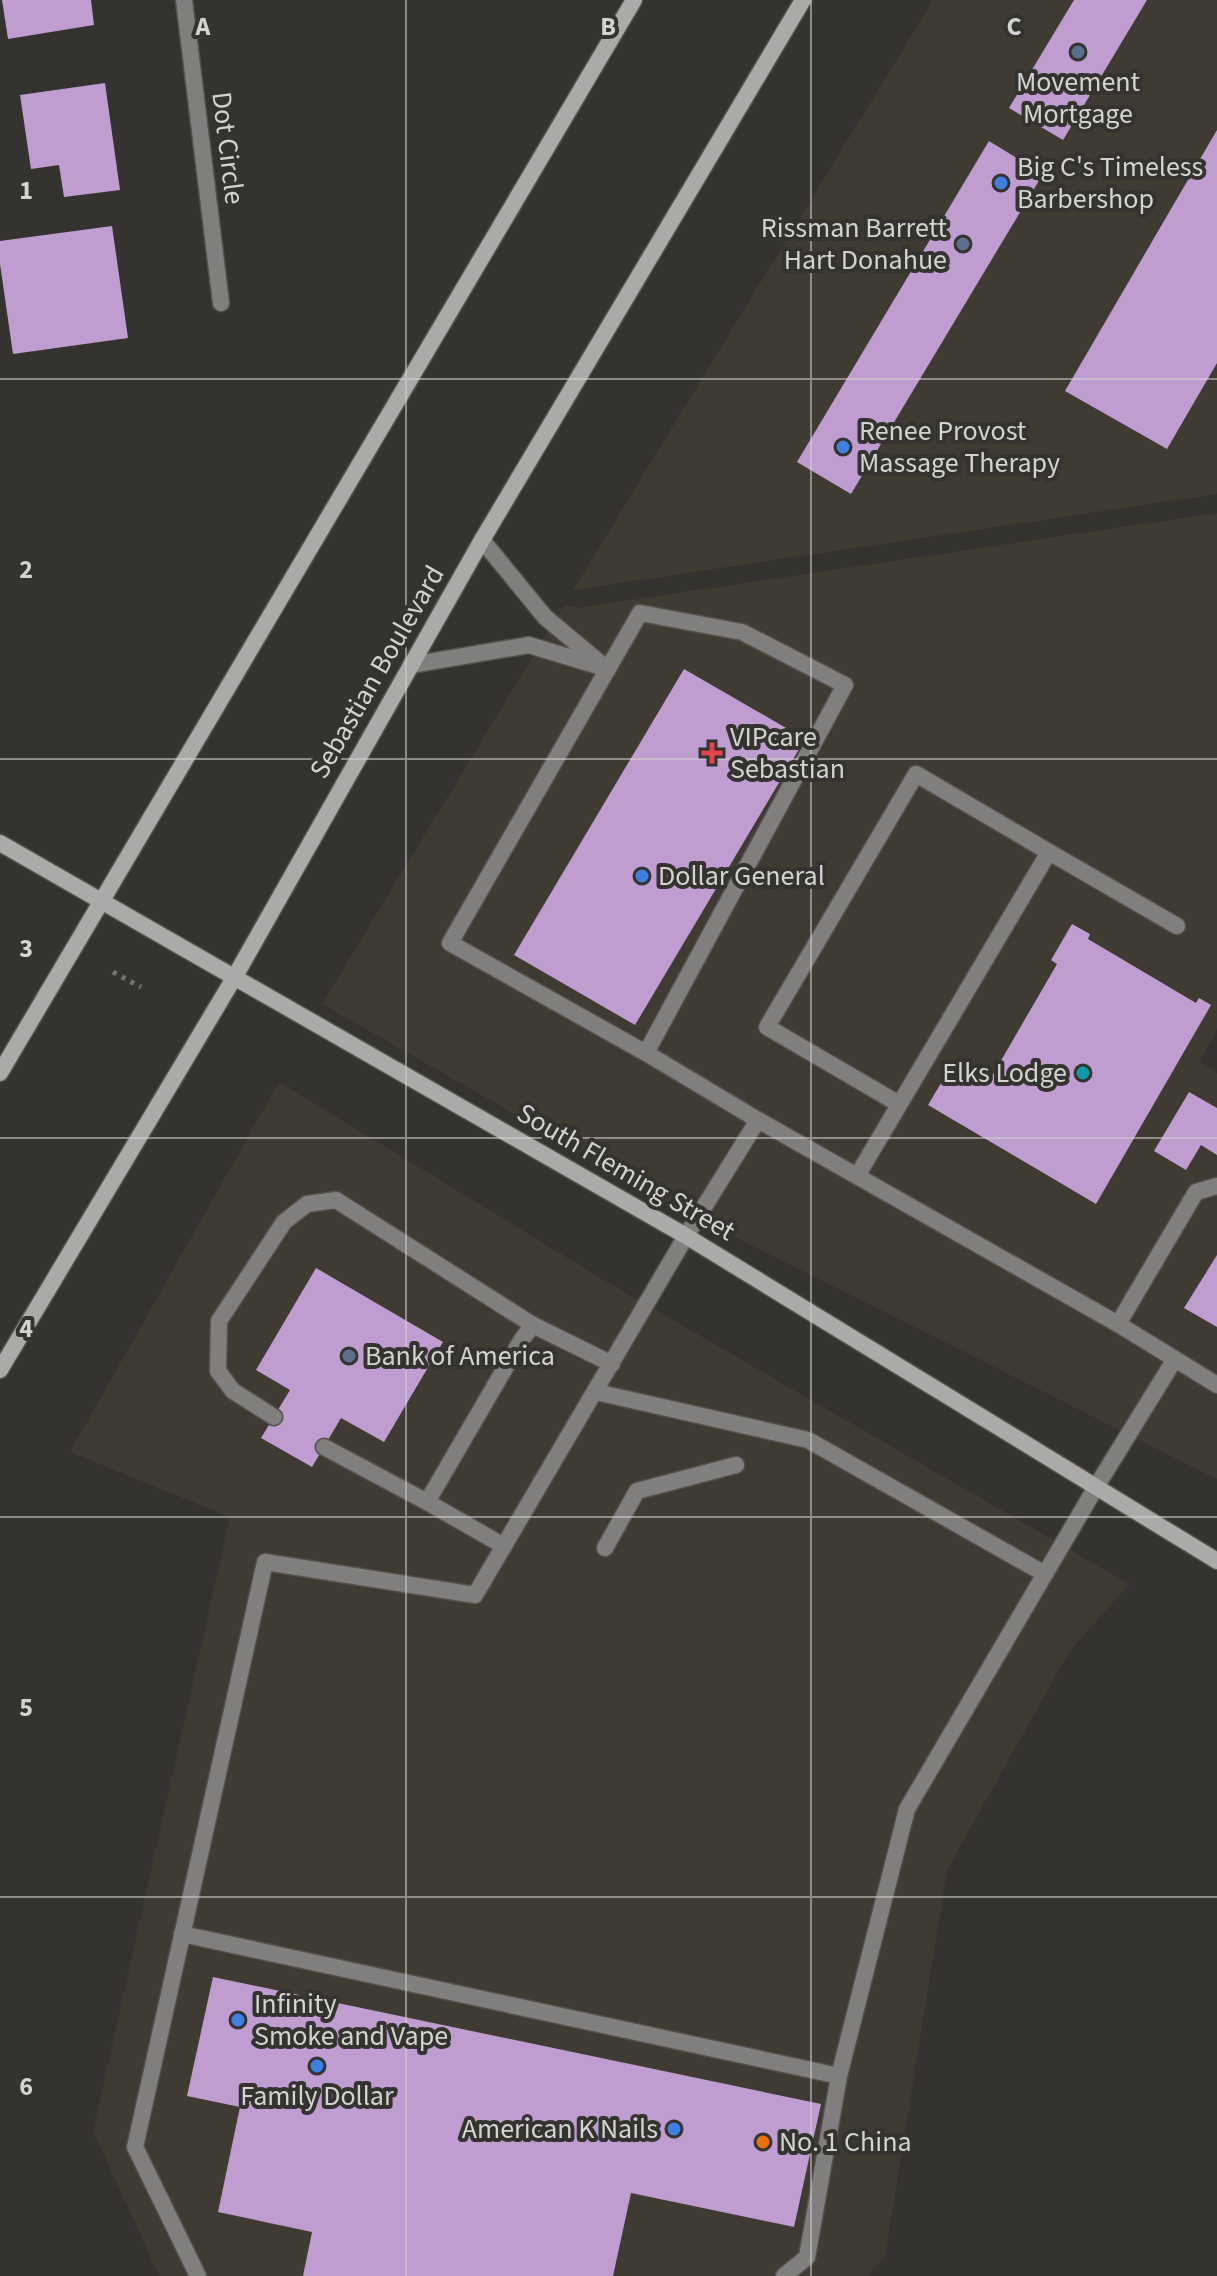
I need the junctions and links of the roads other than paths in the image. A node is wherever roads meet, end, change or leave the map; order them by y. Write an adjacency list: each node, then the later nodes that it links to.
1 (184, 0): 4 (street, Dot Circle)
2 (634, 0): 10 (main road)
3 (803, 0): 5 (main road, Sebastian Boulevard)
4 (221, 303)
5 (482, 540): 6 (main road, Sebastian Boulevard); 7 (street)
6 (411, 665): 7 (street); 12 (main road, Sebastian Boulevard)
7 (608, 669): 13 (street); 13 (street)
8 (0, 843): 10 (main road, South Fleming Street)
9 (1049, 852): 11 (street); 15 (street); 15 (street)
10 (101, 901): 12 (main road, South Fleming Street); 14 (main road)
11 (1177, 926)
12 (234, 978): 19 (main road, South Fleming Street); 24 (main road, Sebastian Boulevard)
13 (646, 1053): 16 (street)
14 (0, 1073)
15 (899, 1104): 17 (street)
16 (758, 1120): 17 (street); 19 (street)
17 (857, 1176): 20 (street)
18 (1217, 1186): 20 (street)
19 (686, 1236): 23 (street); 30 (main road, South Fleming Street)
20 (1118, 1324): 22 (street)
21 (533, 1325): 23 (street); 27 (street); 31 (street)
22 (1175, 1359): 25 (street); 30 (street)
23 (612, 1364): 26 (street)
24 (0, 1370)
25 (1217, 1385)
26 (596, 1392): 32 (street); 35 (street)
27 (274, 1417)
28 (324, 1447): 31 (street)
29 (736, 1465): 33 (street)
30 (1096, 1487): 34 (main road, South Fleming Street); 35 (street)
31 (427, 1502): 32 (street)
32 (504, 1546): 36 (street)
33 (605, 1548)
34 (1217, 1561)
35 (1045, 1574): 37 (street)
36 (182, 1934): 37 (street); 38 (street)
37 (839, 2076): 39 (street)
38 (198, 2276)
39 (784, 2276)

